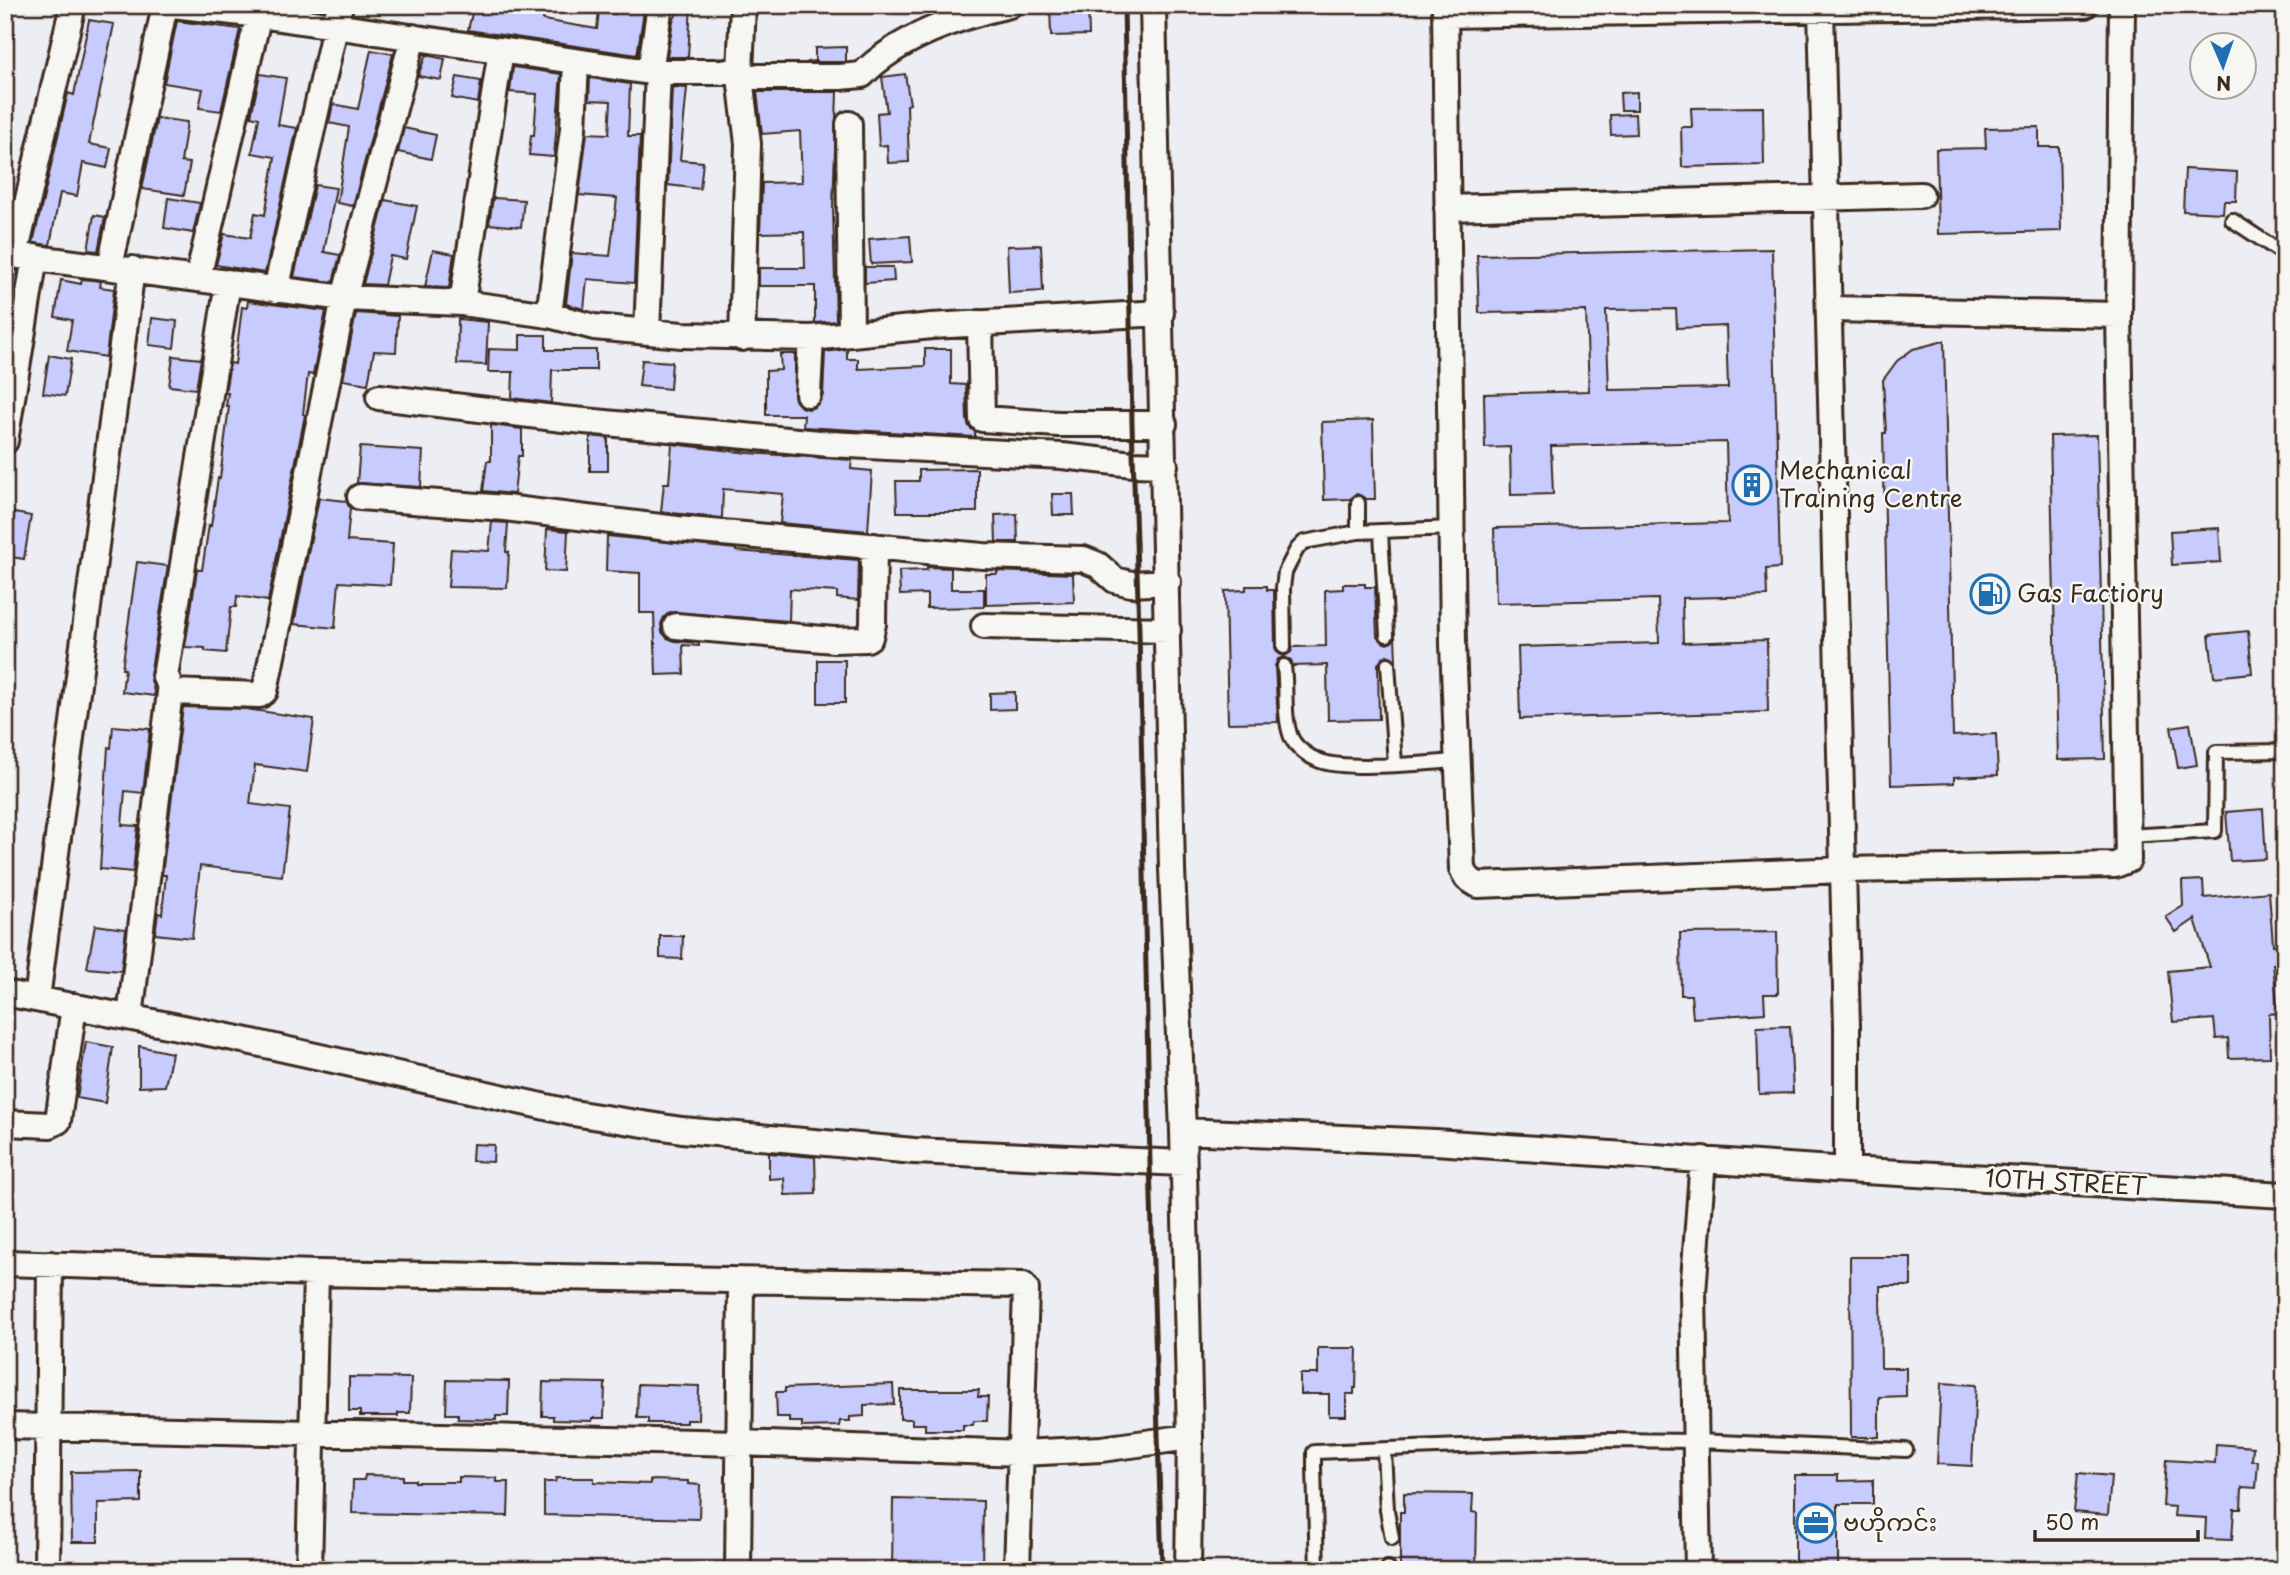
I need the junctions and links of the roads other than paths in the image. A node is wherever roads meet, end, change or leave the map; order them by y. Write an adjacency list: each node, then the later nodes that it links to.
1 (73, 5): 25 (street)
2 (165, 5): 27 (street)
3 (173, 5): 12 (street)
4 (660, 5): 18 (street)
5 (743, 5): 19 (street)
6 (1009, 5): 19 (street)
7 (1153, 5): 34 (street)
8 (2085, 5): 10 (street)
9 (2122, 5): 36 (street)
10 (1821, 8): 11 (street); 22 (street)
11 (1630, 9): 13 (street)
12 (260, 10): 14 (street); 28 (street)
13 (1445, 10): 23 (street)
14 (338, 16): 15 (street); 30 (street)
15 (413, 37): 16 (street); 31 (street)
16 (501, 50): 17 (street); 32 (street)
17 (576, 62): 18 (street); 35 (street)
18 (654, 72): 19 (street); 38 (street)
19 (740, 74): 40 (street)
20 (849, 124): 39 (street)
21 (1922, 195): 22 (street)
22 (1826, 197): 23 (street); 33 (street)
23 (1447, 208): 51 (street)
24 (2232, 220): 26 (lane)
25 (19, 255): 27 (street); 46 (street)
26 (2285, 255)
27 (121, 268): 28 (street); 70 (street)
28 (198, 278): 29 (street)
29 (228, 282): 30 (street); 63 (street)
30 (276, 290): 31 (street)
31 (344, 298): 32 (street); 63 (street)
32 (462, 303): 35 (street)
33 (1830, 309): 36 (street); 68 (street)
34 (1161, 313): 37 (street); 45 (street)
35 (549, 315): 38 (street)
36 (2119, 315): 67 (street)
37 (980, 323): 39 (street); 44 (street)
38 (647, 332): 40 (street)
39 (850, 334): 41 (street)
40 (742, 338): 41 (street)
41 (811, 338): 42 (street)
42 (808, 394)
43 (379, 397): 47 (street)
44 (982, 419): 45 (street); 47 (street)
45 (1164, 424): 48 (street)
46 (5, 441)
47 (982, 452): 48 (street)
48 (1165, 465): 55 (street)
49 (360, 497): 54 (street)
50 (1358, 503): 52 (lane)
51 (1451, 528): 53 (lane); 65 (street)
52 (1358, 532): 53 (lane); 60 (lane)
53 (1381, 533): 59 (lane)
54 (874, 546): 55 (street); 57 (street)
55 (1168, 582): 58 (street)
56 (984, 625): 58 (street)
57 (676, 626)
58 (1168, 630): 74 (street)
59 (1387, 635)
60 (1284, 647)
61 (1388, 664): 66 (lane)
62 (1284, 666): 66 (lane)
63 (170, 692): 72 (street)
64 (2285, 751): 67 (lane)
65 (1457, 761): 66 (lane); 68 (street)
66 (1395, 764)
67 (2127, 836): 68 (street)
68 (1843, 870): 77 (street)
69 (5, 993): 70 (street)
70 (37, 999): 71 (street)
71 (74, 1006): 72 (street); 73 (street)
72 (130, 1017): 76 (street)
73 (5, 1123)
74 (1183, 1131): 75 (street, 10TH STREET); 76 (street)
75 (1703, 1159): 77 (street, 10TH STREET); 87 (street)
76 (1184, 1163): 86 (street)
77 (1847, 1170): 78 (street, 10TH STREET)
78 (2285, 1195)
79 (5, 1263): 80 (street)
80 (50, 1264): 81 (street); 84 (street)
81 (316, 1273): 82 (street); 85 (street)
82 (741, 1281): 88 (street); 91 (street)
83 (5, 1426): 84 (street)
84 (48, 1426): 85 (street); 93 (street)
85 (312, 1433): 88 (street); 94 (street)
86 (1190, 1437): 91 (street); 97 (street)
87 (1698, 1441): 89 (lane); 90 (lane); 99 (street)
88 (740, 1443): 91 (street); 95 (street)
89 (1384, 1450): 92 (lane); 98 (lane)
90 (1906, 1450)
91 (1021, 1453): 96 (street)
92 (1392, 1538)
93 (47, 1570)
94 (309, 1570)
95 (738, 1570)
96 (1017, 1570)
97 (1188, 1570)
98 (1317, 1570)
99 (1698, 1570)

